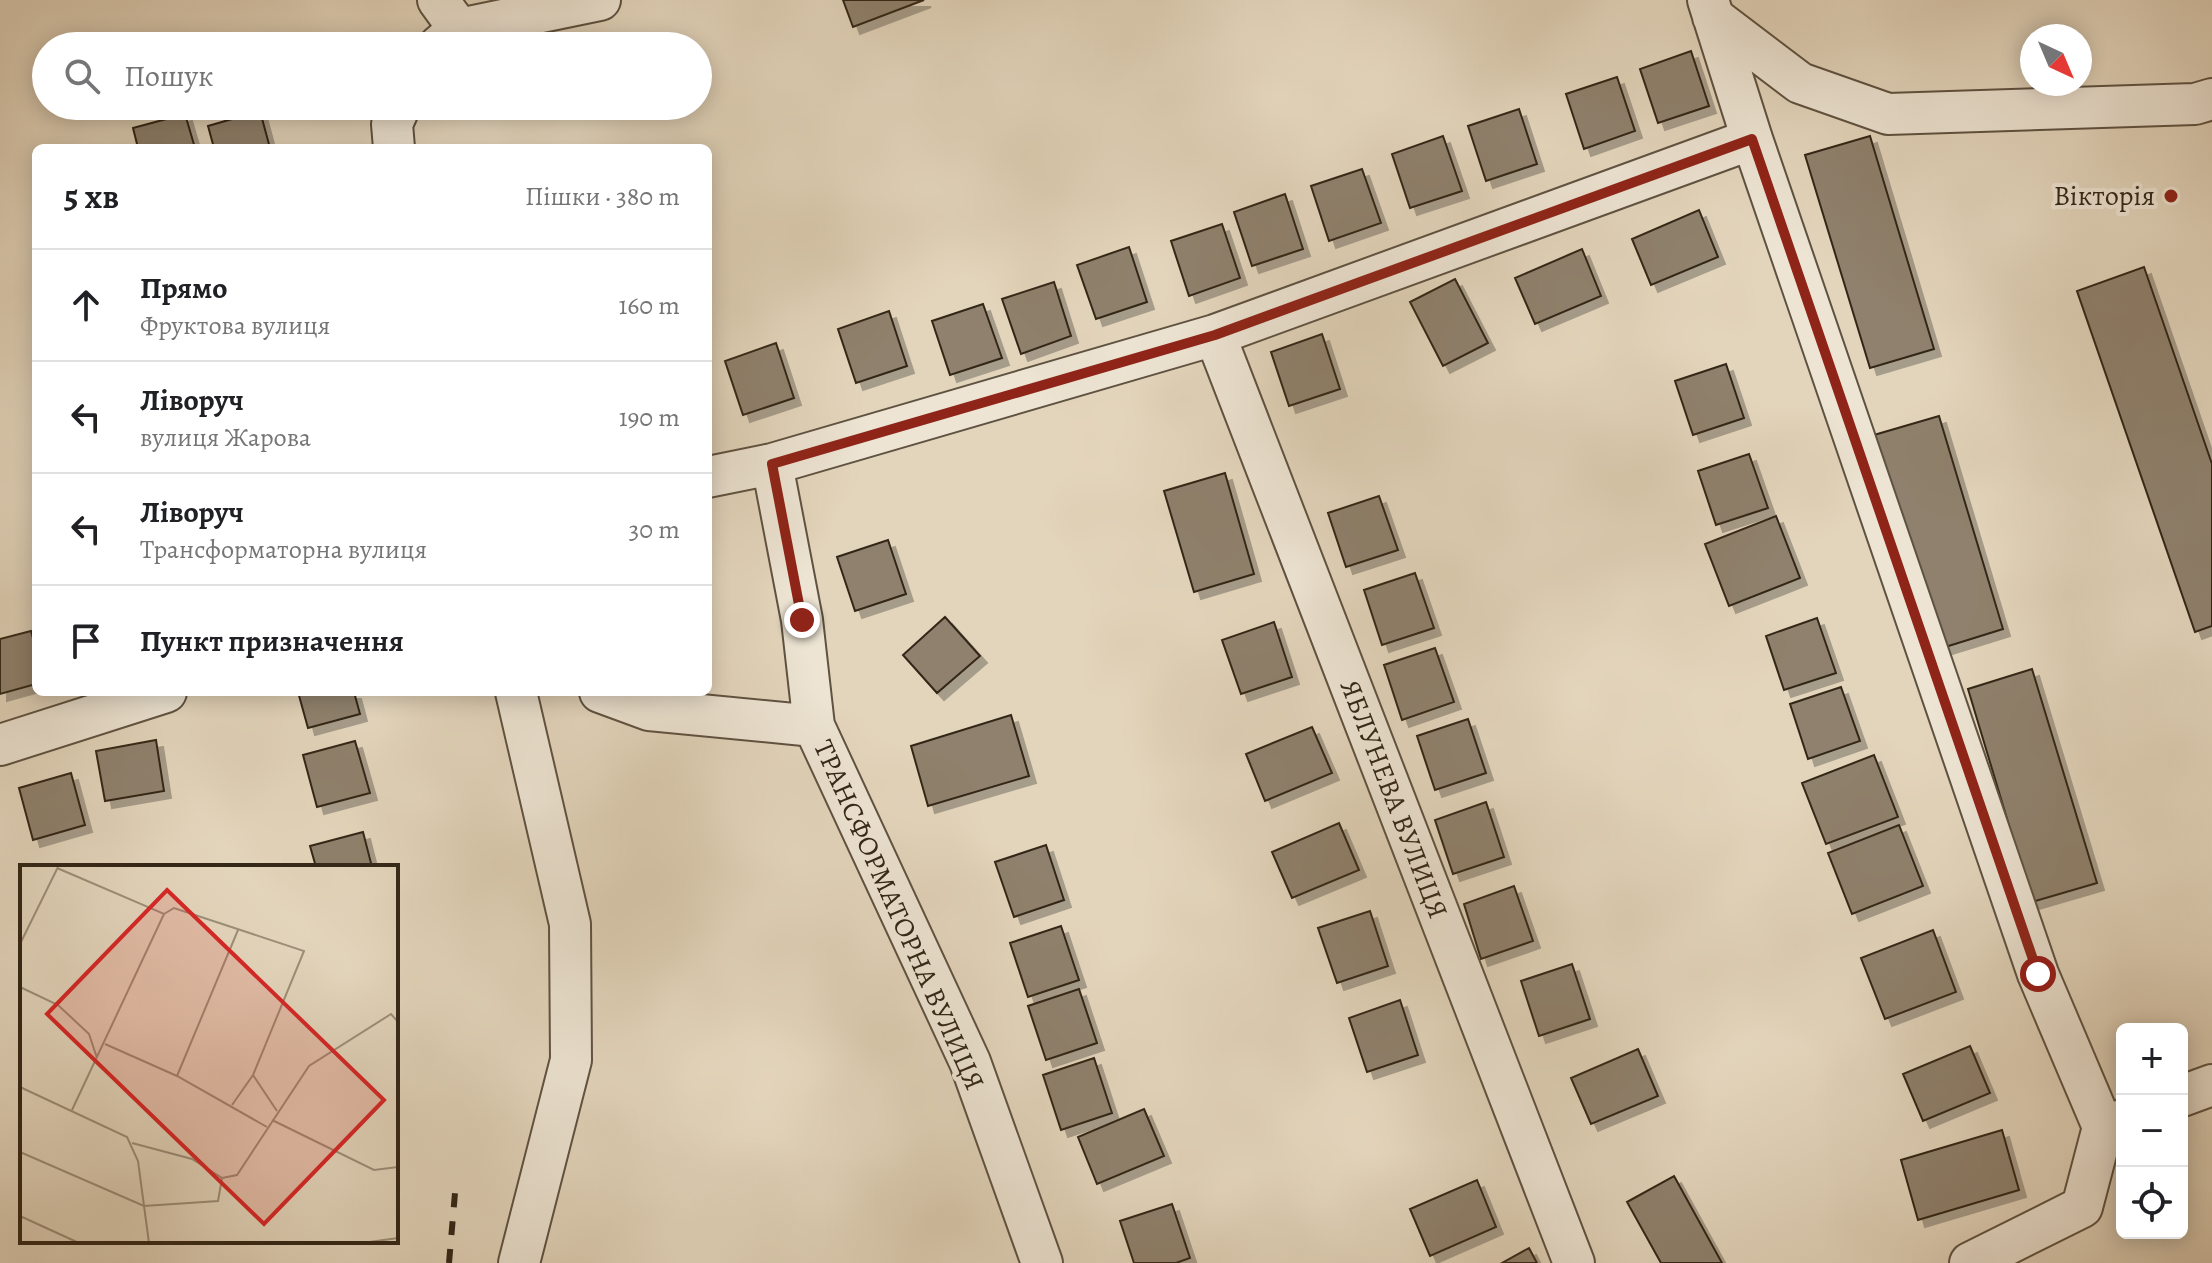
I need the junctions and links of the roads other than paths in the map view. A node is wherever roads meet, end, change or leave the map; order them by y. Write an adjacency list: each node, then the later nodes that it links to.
1 (600, 0): 3 (street)
2 (1711, 8): 4 (street); 6 (street)
3 (445, 25)
4 (2212, 99)
5 (394, 120): 7 (street)
6 (1752, 139): 8 (street); 18 (street)
7 (394, 144)
8 (1215, 335): 9 (street); 21 (street, ЯБЛУНЕВА ВУЛИЦЯ)
9 (772, 464): 10 (street); 14 (street, ТРАНСФОРМАТОРНА ВУЛИЦЯ)
10 (712, 476)
11 (153, 696): 15 (street)
12 (517, 696): 19 (street)
13 (611, 696): 14 (street)
14 (814, 726): 20 (street, ТРАНСФОРМАТОРНА ВУЛИЦЯ)
15 (0, 745)
16 (2212, 1085): 17 (street)
17 (2185, 1095)
18 (2112, 1123): 22 (street)
19 (519, 1263)
20 (1042, 1263)
21 (1574, 1263)
22 (1970, 1263)

